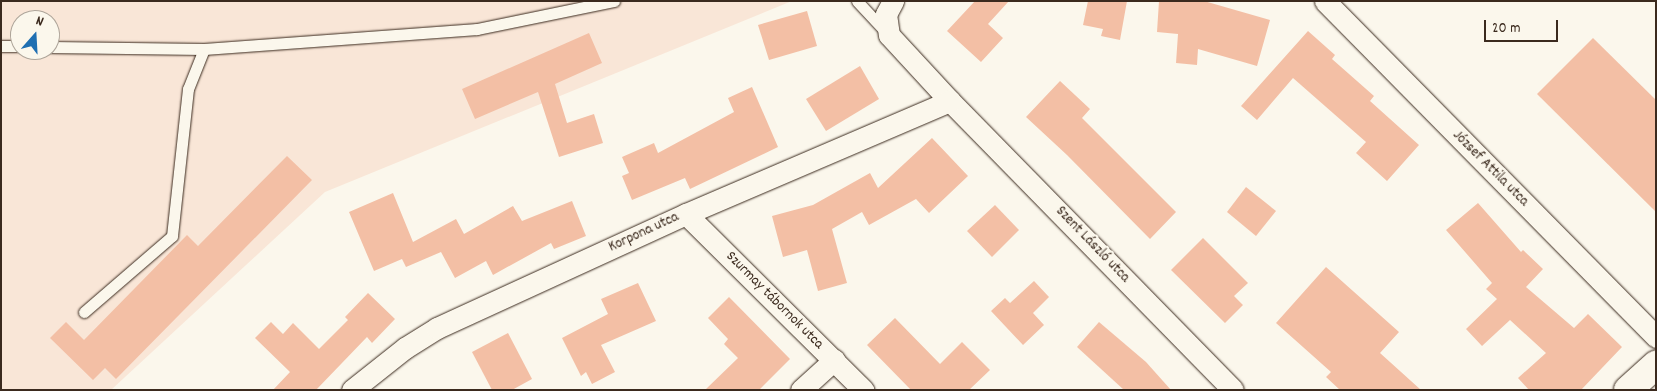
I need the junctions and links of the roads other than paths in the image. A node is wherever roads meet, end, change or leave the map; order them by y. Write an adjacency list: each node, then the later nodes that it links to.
1 (614, 1): 7 (lane)
2 (858, 1): 5 (lane)
3 (893, 1): 5 (street)
4 (1325, 1): 11 (street, József Attila utca)
5 (889, 35): 8 (street)
6 (60, 47): 7 (lane)
7 (204, 50): 10 (lane)
8 (950, 101): 9 (street, Korpona utca); 17 (street, Szent László utca)
9 (686, 214): 12 (street, Szurmay tábornok utca); 14 (street, Korpona utca)
10 (84, 312)
11 (1656, 337)
12 (834, 360): 15 (street); 16 (street, Szurmay tábornok utca)
13 (1655, 366): 18 (street)
14 (352, 390)
15 (801, 390)
16 (863, 390)
17 (1233, 390)
18 (1628, 390)

